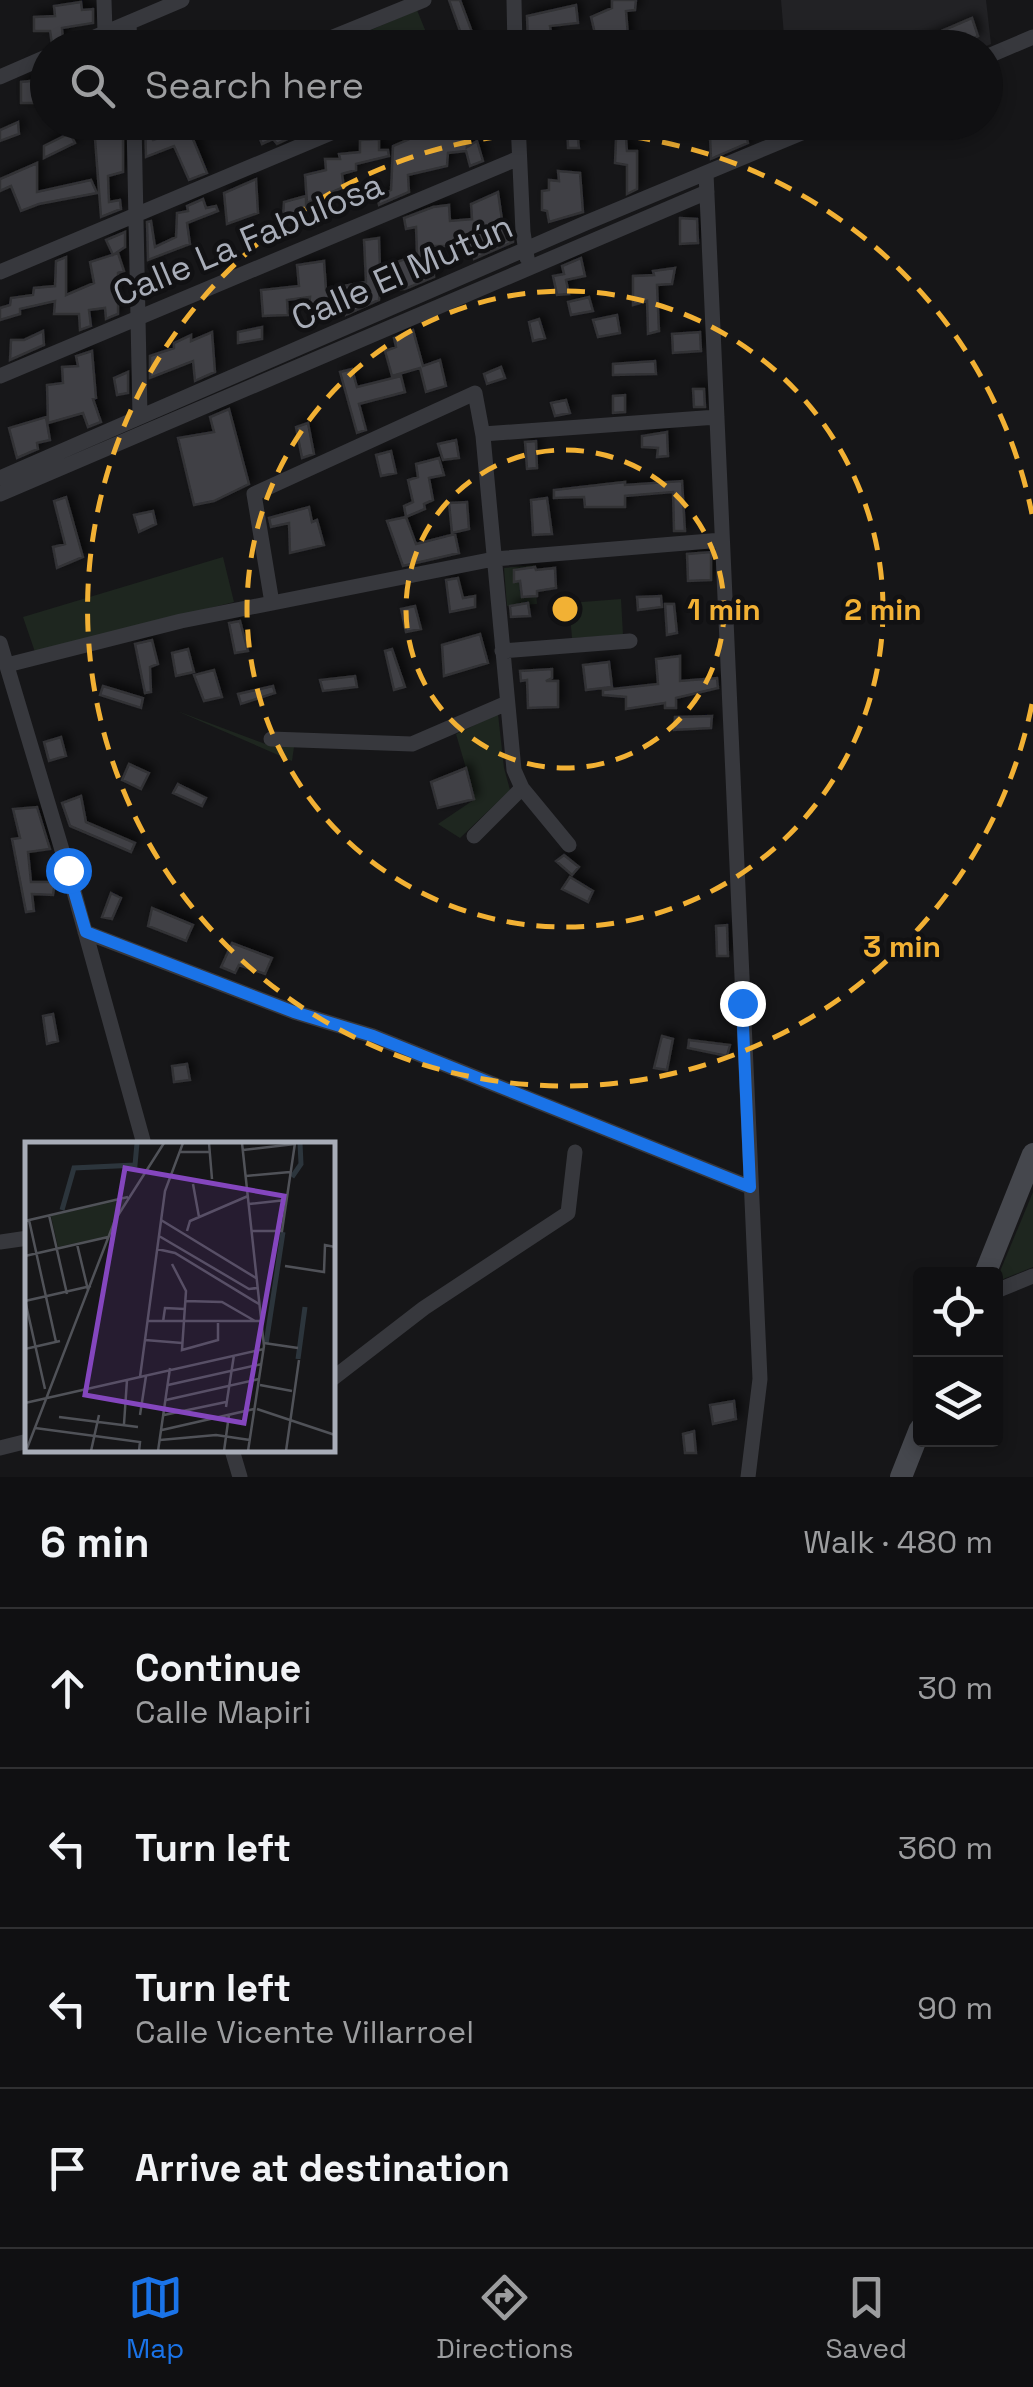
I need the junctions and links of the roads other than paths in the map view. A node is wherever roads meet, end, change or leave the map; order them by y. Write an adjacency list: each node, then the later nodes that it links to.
1 (104, 0): 6 (street)
2 (182, 0): 5 (street)
3 (424, 0): 9 (street)
4 (514, 0): 10 (street)
5 (129, 23): 7 (street); 8 (street)
6 (106, 30)
7 (111, 30)
8 (129, 30)
9 (350, 30)
10 (515, 30)
11 (1033, 37): 12 (street)
12 (1003, 50)
13 (30, 64): 14 (street)
14 (0, 76)
15 (134, 140): 22 (street)
16 (313, 140): 22 (street)
17 (519, 140): 19 (street)
18 (785, 140): 20 (street, Calle El Mutún)
19 (520, 158): 23 (street); 25 (street, Calle La Fabulosa)
20 (706, 173): 21 (street); 23 (street, Calle El Mutún)
21 (707, 192): 23 (street, Calle El Mutún); 28 (street)
22 (136, 214): 24 (street); 25 (street)
23 (527, 258): 27 (street, Calle El Mutún); 31 (street, Calle El Mutún)
24 (0, 272)
25 (136, 318): 26 (street, Calle La Fabulosa); 27 (street)
26 (0, 376)
27 (140, 416): 30 (street, Calle El Mutún)
28 (717, 417): 29 (street); 32 (street)
29 (482, 434): 33 (street); 34 (street)
30 (0, 478)
31 (0, 494)
32 (722, 540): 33 (street); 48 (street)
33 (494, 559): 34 (street); 37 (street)
34 (272, 603): 38 (street)
35 (630, 641): 37 (street)
36 (0, 643): 38 (street)
37 (502, 652): 39 (street)
38 (7, 665): 44 (street)
39 (507, 703): 40 (street); 41 (street)
40 (271, 739)
41 (522, 788): 42 (street); 43 (street)
42 (474, 836)
43 (570, 845)
44 (86, 932): 45 (street); 48 (street)
45 (143, 1142)
46 (575, 1152): 54 (street)
47 (1033, 1154): 51 (main road)
48 (750, 1187): 60 (street)
49 (25, 1238): 50 (street)
50 (0, 1242)
51 (988, 1267)
52 (1033, 1276): 53 (street)
53 (1003, 1288)
54 (335, 1377)
55 (25, 1442): 57 (street)
56 (913, 1447): 61 (main road)
57 (0, 1448)
58 (233, 1452): 59 (street)
59 (240, 1477)
60 (748, 1477)
61 (901, 1477)

